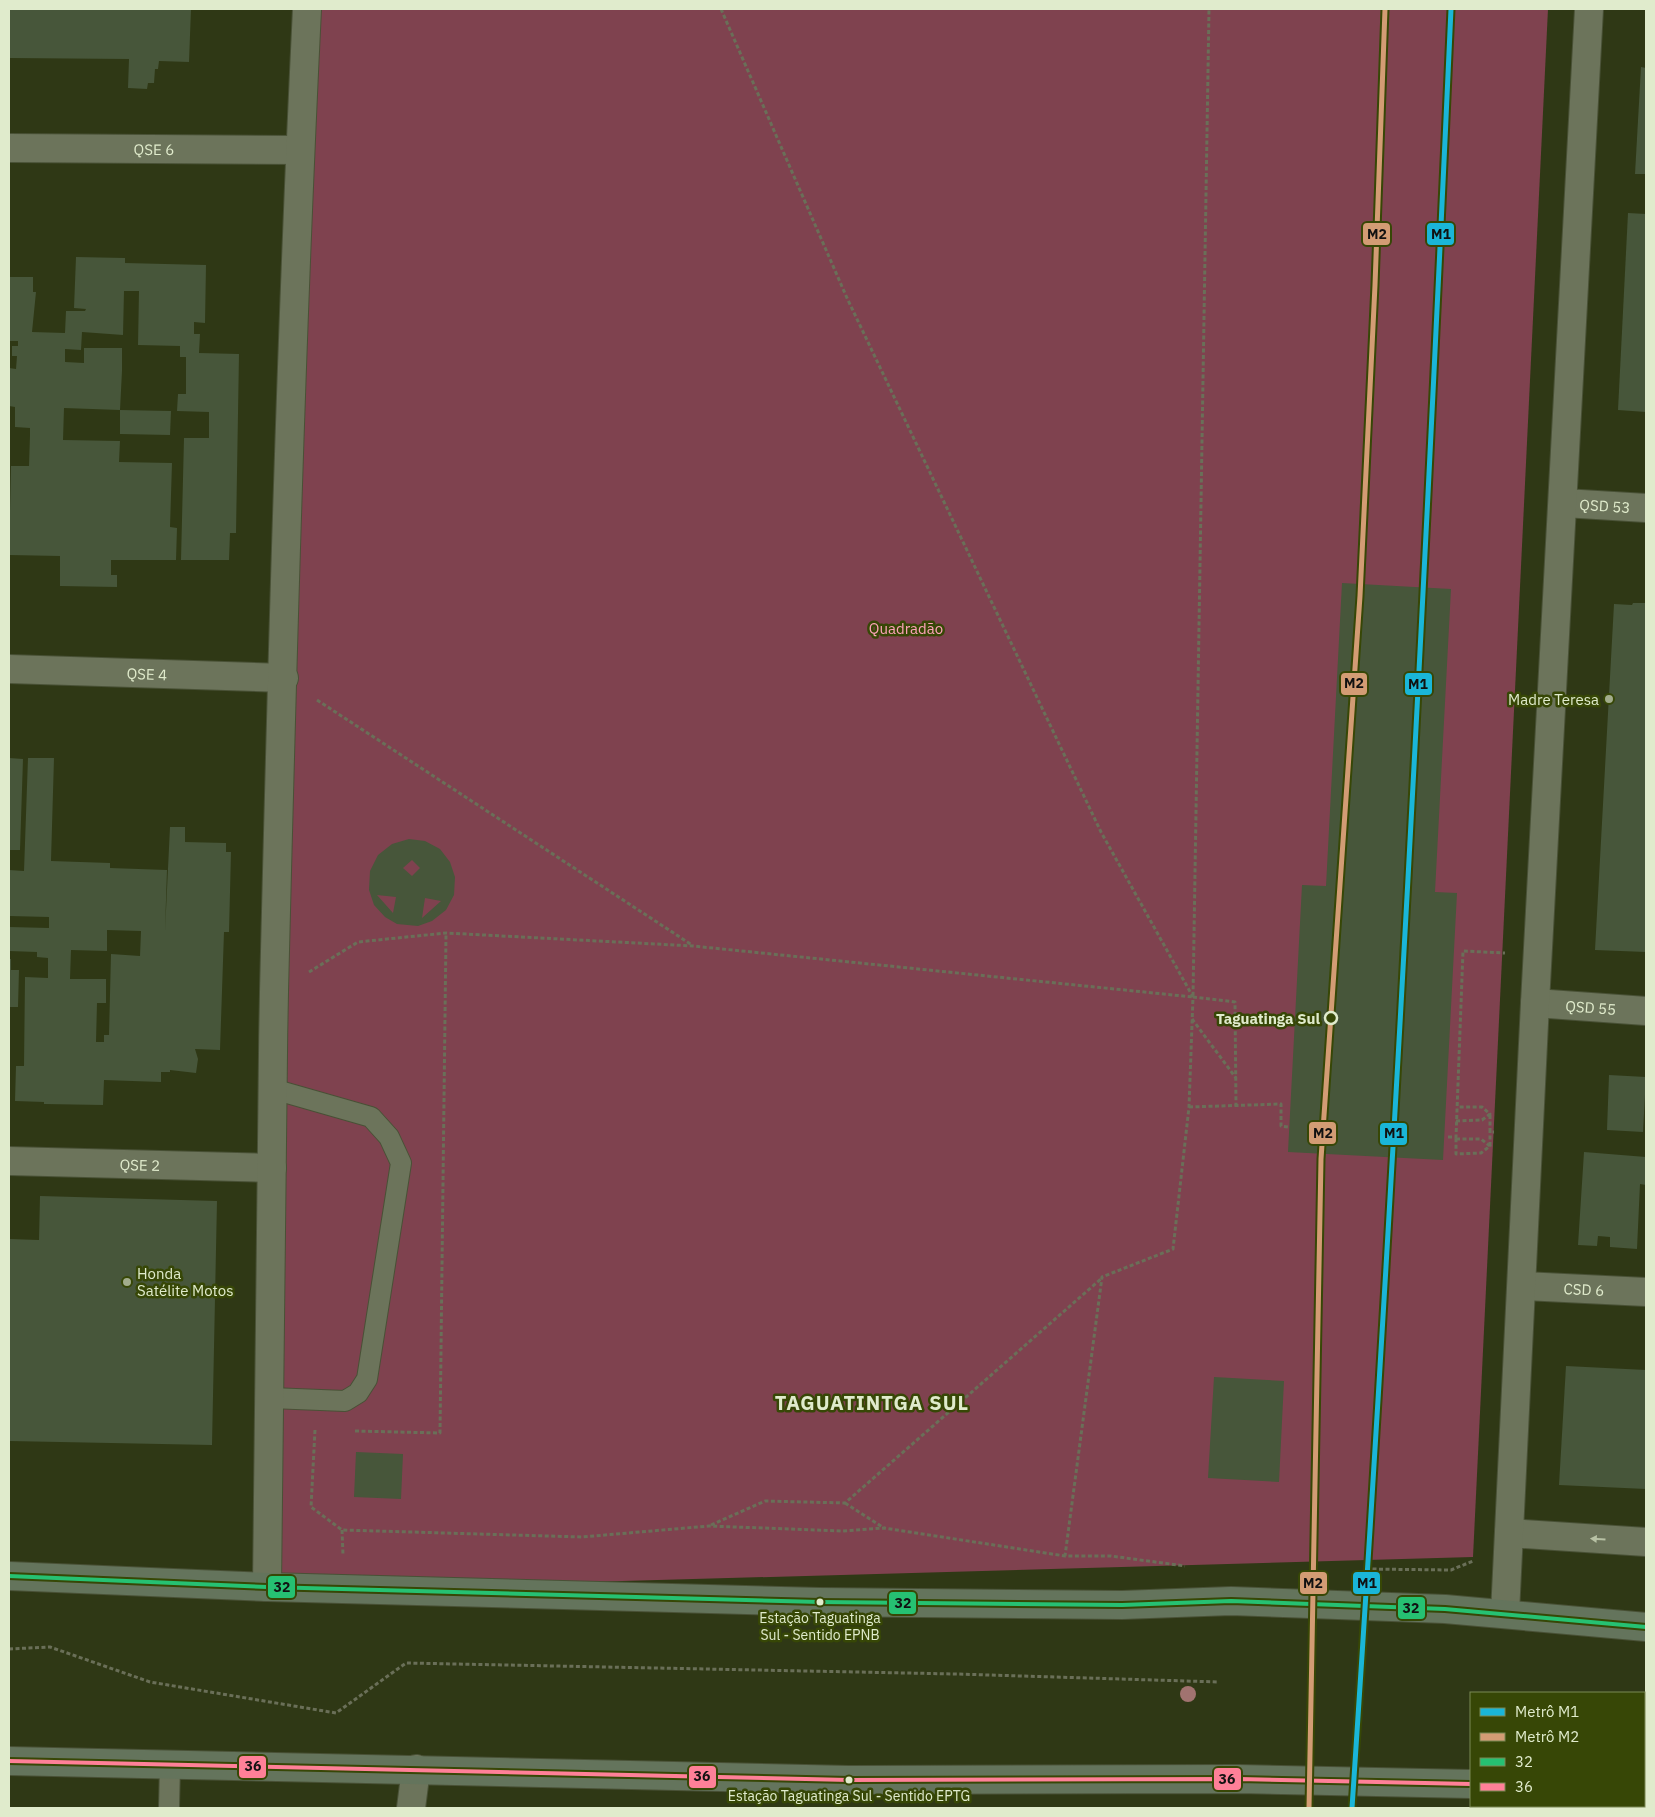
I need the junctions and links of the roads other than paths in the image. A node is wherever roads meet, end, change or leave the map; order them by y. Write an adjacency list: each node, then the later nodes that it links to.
1 (307, 9): 4 (street)
2 (1589, 9): 5 (street)
3 (9, 148): 4 (street, QSE 6)
4 (300, 150): 8 (street)
5 (1564, 503): 6 (street, QSD 53); 9 (street)
6 (1646, 508)
7 (9, 670): 8 (street, QSE 4)
8 (284, 678): 11 (street)
9 (1535, 1003): 10 (street, QSD 55); 14 (street)
10 (1646, 1011)
11 (273, 1089): 13 (street); 16 (lane)
12 (9, 1161): 13 (street, QSE 2)
13 (272, 1168): 16 (street)
14 (1523, 1286): 15 (street, CSD 6); 17 (street)
15 (1646, 1292)
16 (271, 1398): 20 (street)
17 (1509, 1533): 18 (street, one-way to 17); 21 (street)
18 (1646, 1542)
19 (9, 1576): 20 (highway)
20 (267, 1587): 21 (highway)
21 (1505, 1613): 22 (highway)
22 (1646, 1626)
23 (9, 1761): 24 (highway)
24 (170, 1765): 25 (highway); 27 (lane)
25 (416, 1769): 26 (highway); 28 (street)
26 (1467, 1784)
27 (169, 1808)
28 (411, 1808)

